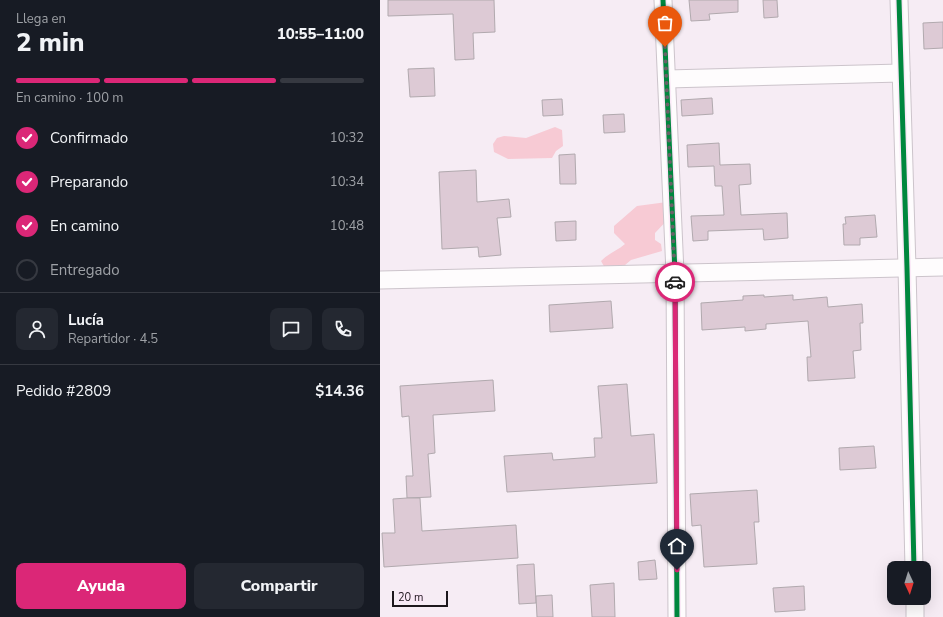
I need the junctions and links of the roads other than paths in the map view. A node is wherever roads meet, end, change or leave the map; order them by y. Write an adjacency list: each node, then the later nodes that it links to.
1 (663, 0): 4 (street)
2 (899, 0): 3 (street)
3 (901, 73): 4 (street); 6 (street)
4 (667, 79): 7 (street)
5 (943, 267): 6 (street)
6 (907, 268): 7 (street); 9 (street)
7 (675, 273): 8 (street); 11 (street)
8 (380, 280)
9 (914, 561)
10 (915, 605): 12 (street)
11 (677, 617)
12 (915, 617)

